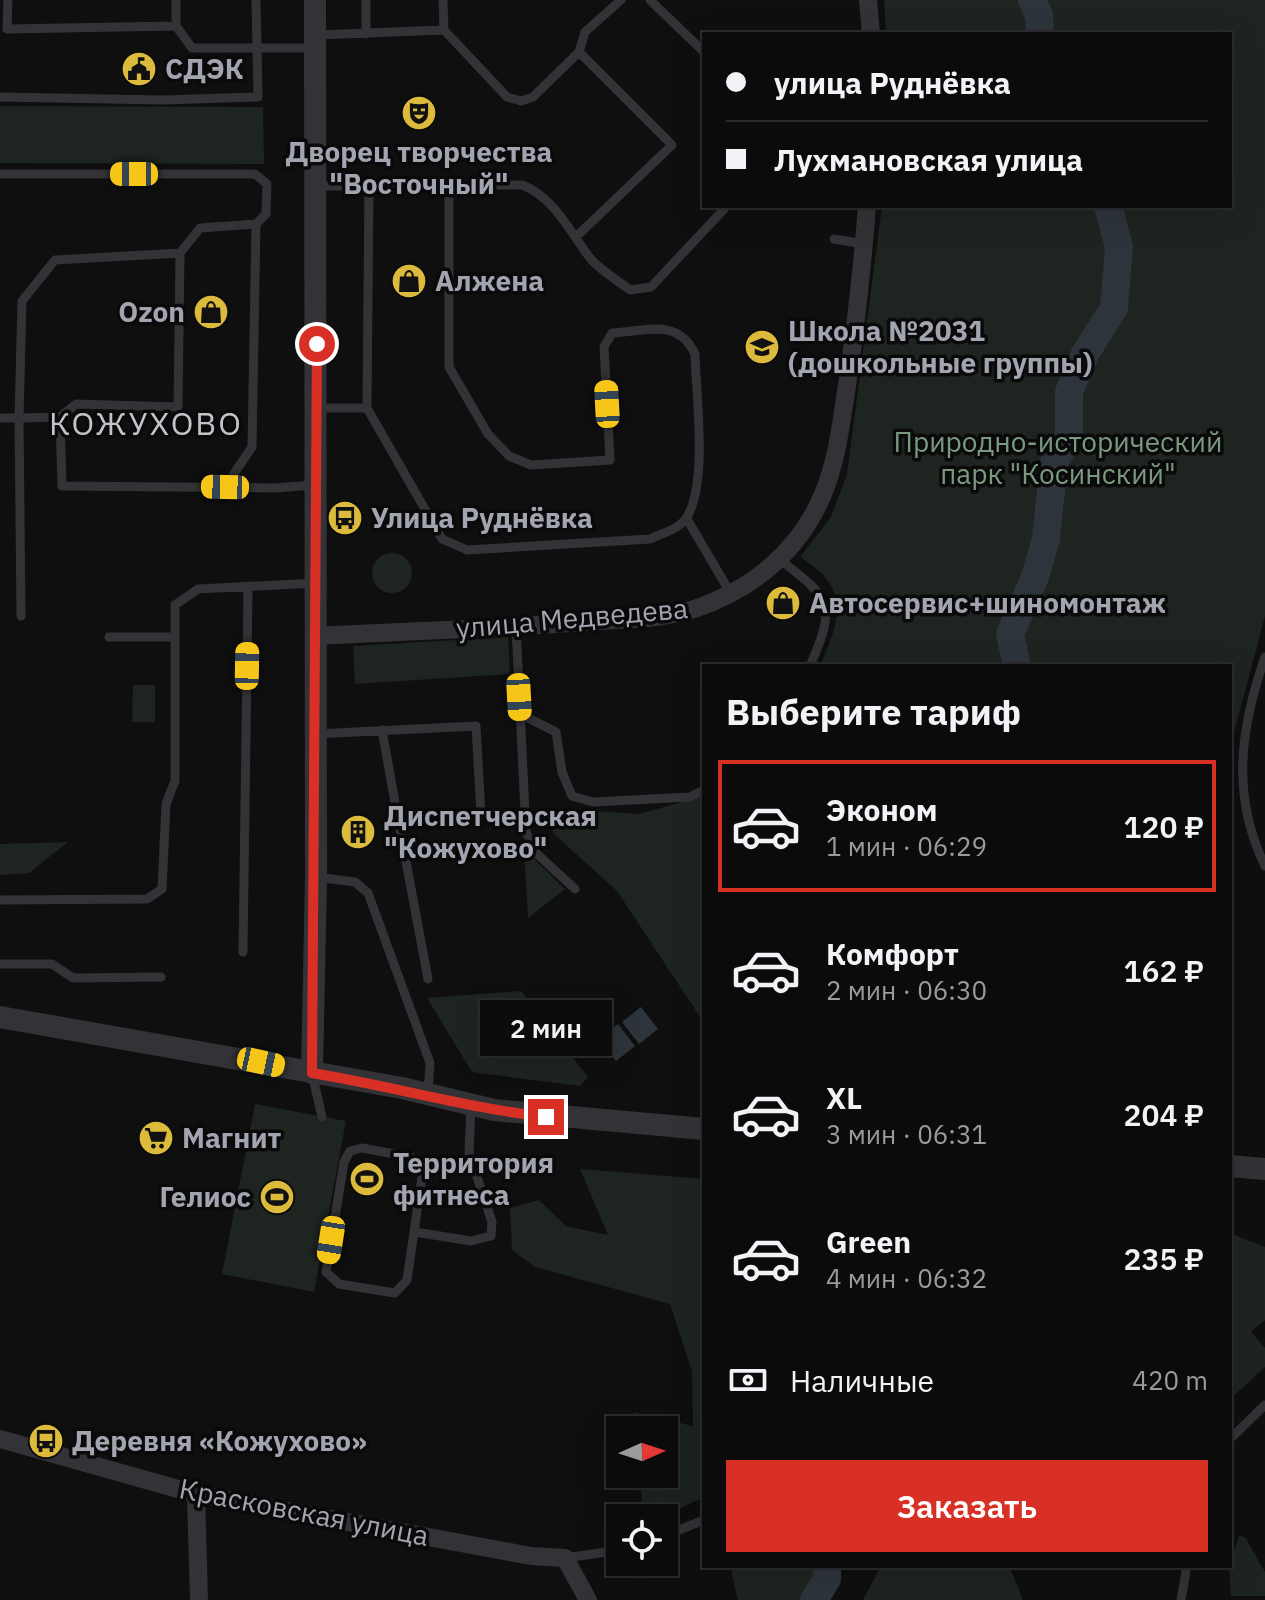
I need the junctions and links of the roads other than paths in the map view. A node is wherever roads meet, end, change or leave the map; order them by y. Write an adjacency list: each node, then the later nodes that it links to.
1 (8, 0): 10 (lane)
2 (176, 0): 10 (lane)
3 (256, 0): 15 (lane)
4 (315, 0): 14 (street)
5 (366, 0): 13 (lane)
6 (443, 0): 11 (lane)
7 (621, 0): 17 (lane)
8 (650, 0): 16 (lane)
9 (868, 0): 12 (street)
10 (176, 26): 15 (lane)
11 (444, 30): 13 (lane); 17 (lane)
12 (871, 32)
13 (366, 34): 14 (lane)
14 (316, 41): 15 (lane); 22 (street)
15 (258, 46): 18 (lane)
16 (702, 50)
17 (579, 52): 26 (lane)
18 (0, 97)
19 (0, 174): 25 (lane)
20 (449, 183): 21 (lane); 26 (lane); 37 (lane)
21 (369, 184): 22 (lane); 31 (lane)
22 (318, 186): 30 (street)
23 (725, 208): 26 (lane)
24 (867, 208): 28 (street, улица Медведева)
25 (256, 224): 29 (lane); 36 (lane)
26 (577, 236)
27 (834, 239): 28 (lane)
28 (864, 244): 38 (street, улица Медведева)
29 (180, 253): 32 (lane); 34 (lane)
30 (317, 408): 31 (lane); 35 (street)
31 (367, 408): 37 (lane)
32 (60, 417): 34 (lane); 36 (lane)
33 (0, 418): 34 (lane)
34 (19, 418): 42 (lane)
35 (316, 485): 36 (lane); 39 (street)
36 (225, 487)
37 (687, 519): 41 (lane)
38 (779, 559): 41 (street, улица Медведева); 48 (lane)
39 (316, 583): 40 (lane); 44 (street)
40 (248, 588): 46 (lane); 58 (lane)
41 (731, 594): 43 (street, улица Медведева)
42 (21, 616)
43 (516, 627): 44 (street, улица Медведева); 49 (lane)
44 (316, 636): 51 (street)
45 (109, 637): 46 (lane)
46 (172, 637): 57 (lane)
47 (1265, 657): 54 (lane)
48 (811, 664)
49 (520, 714): 52 (lane); 56 (lane)
50 (382, 730): 51 (lane); 53 (lane); 53 (lane)
51 (315, 734): 55 (street)
52 (702, 791)
53 (398, 819): 61 (lane)
54 (1265, 866)
55 (316, 877): 63 (street); 64 (lane)
56 (575, 889)
57 (0, 900)
58 (243, 952)
59 (0, 964): 60 (lane)
60 (161, 977)
61 (428, 979)
62 (0, 1017): 63 (street)
63 (312, 1073): 64 (street); 66 (lane)
64 (428, 1094): 65 (street)
65 (471, 1105): 67 (street); 70 (lane)
66 (322, 1117)
67 (702, 1129)
68 (1232, 1166): 69 (street)
69 (1265, 1169)
70 (415, 1232): 70 (lane)
71 (1265, 1405): 72 (lane)
72 (1232, 1437)
73 (0, 1439): 74 (street, Красковская улица)
74 (196, 1494): 78 (street, Красковская улица); 80 (street)
75 (702, 1521): 76 (lane)
76 (678, 1530)
77 (606, 1552): 78 (lane)
78 (565, 1558): 81 (street)
79 (1187, 1568): 82 (lane)
80 (199, 1600)
81 (588, 1600)
82 (1181, 1600)

